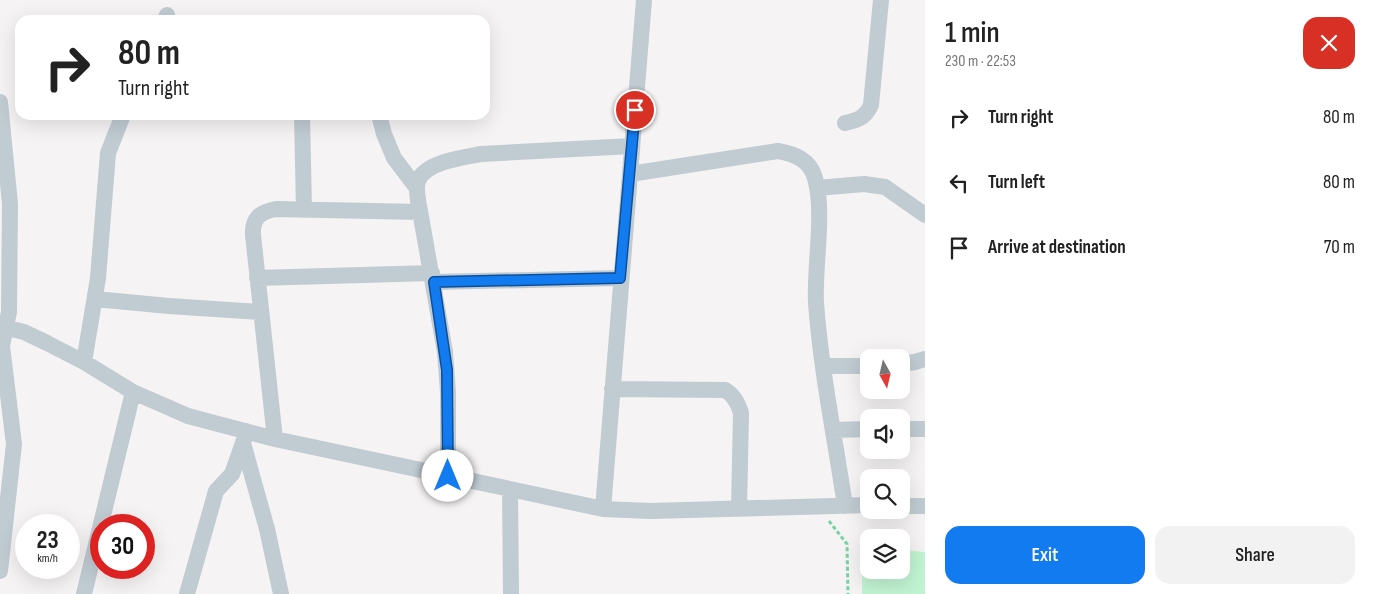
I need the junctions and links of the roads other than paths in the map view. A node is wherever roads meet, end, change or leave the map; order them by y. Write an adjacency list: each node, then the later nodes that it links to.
1 (644, 0): 8 (street)
2 (881, 0): 7 (street)
3 (0, 102): 20 (street)
4 (121, 120): 18 (street)
5 (302, 120): 12 (street)
6 (380, 120): 10 (street)
7 (844, 123)
8 (632, 146): 9 (street); 10 (street)
9 (630, 174): 11 (street); 17 (street)
10 (416, 187): 13 (street)
11 (817, 188): 14 (street); 24 (street)
12 (304, 210): 13 (street); 15 (street)
13 (420, 212): 16 (street)
14 (925, 215)
15 (257, 278): 16 (street); 19 (street)
16 (433, 278): 17 (street); 34 (street)
17 (620, 278): 26 (street)
18 (95, 299): 19 (street); 22 (street)
19 (261, 312): 33 (street)
20 (3, 326): 22 (street); 42 (street)
21 (925, 359): 23 (street)
22 (84, 362): 27 (street)
23 (910, 363)
24 (823, 366): 25 (street); 31 (street)
25 (860, 366)
26 (612, 389): 40 (street); 41 (street)
27 (133, 392): 32 (street); 43 (street)
28 (860, 429): 31 (street)
29 (910, 429): 30 (street)
30 (925, 429)
31 (833, 430): 36 (street)
32 (244, 437): 33 (street); 44 (street); 45 (street)
33 (276, 439): 34 (street)
34 (448, 476): 35 (street)
35 (510, 489): 40 (street); 46 (street)
36 (845, 506): 37 (street); 41 (street)
37 (860, 506)
38 (910, 506): 39 (street)
39 (925, 506)
40 (603, 508): 41 (street)
41 (739, 509)
42 (0, 571)
43 (84, 594)
44 (187, 594)
45 (282, 594)
46 (511, 594)

